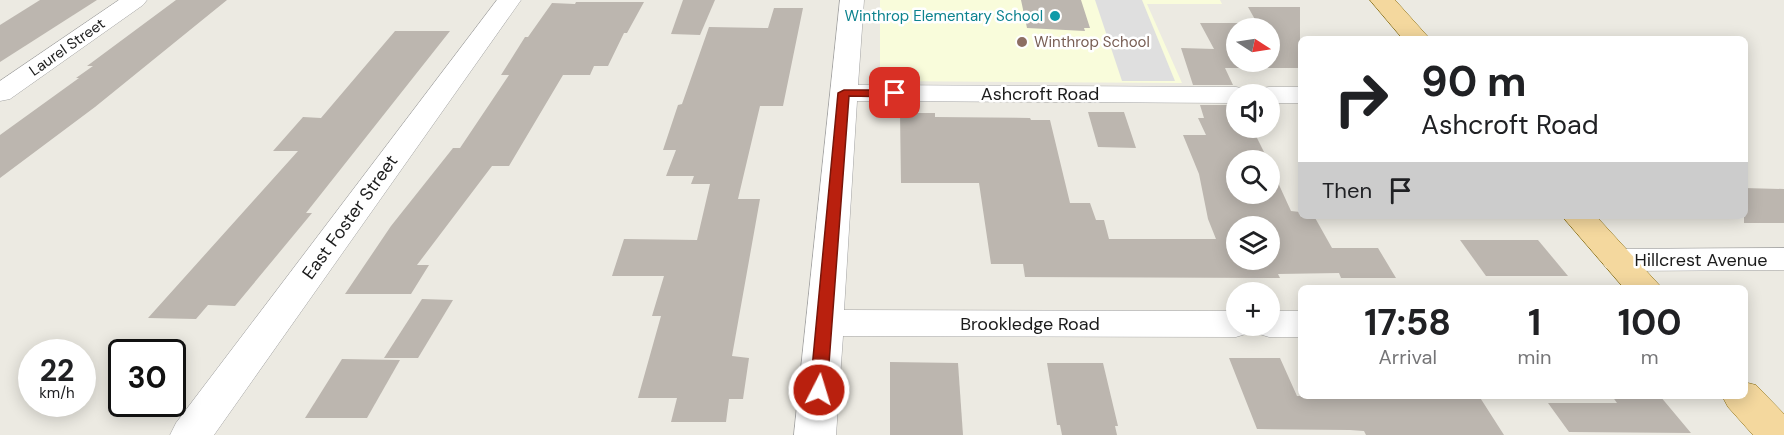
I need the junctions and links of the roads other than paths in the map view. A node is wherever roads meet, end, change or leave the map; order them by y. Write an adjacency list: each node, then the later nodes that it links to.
1 (135, 0): 6 (street, Laurel Street)
2 (509, 0): 20 (street, East Foster Street)
3 (852, 0): 7 (street)
4 (1382, 0): 5 (main road)
5 (1414, 36)
6 (0, 93)
7 (844, 93): 8 (street, Ashcroft Road); 15 (street)
8 (1226, 95)
9 (1280, 95): 10 (street)
10 (1298, 96)
11 (1581, 219): 13 (main road)
12 (1784, 259): 13 (street, Hillcrest Avenue)
13 (1618, 260): 14 (main road)
14 (1641, 285)
15 (824, 323): 16 (street, Brookledge Road); 21 (street)
16 (1226, 324)
17 (1280, 324): 18 (street)
18 (1298, 324)
19 (1745, 399): 22 (main road)
20 (191, 435)
21 (815, 435)
22 (1778, 435)

